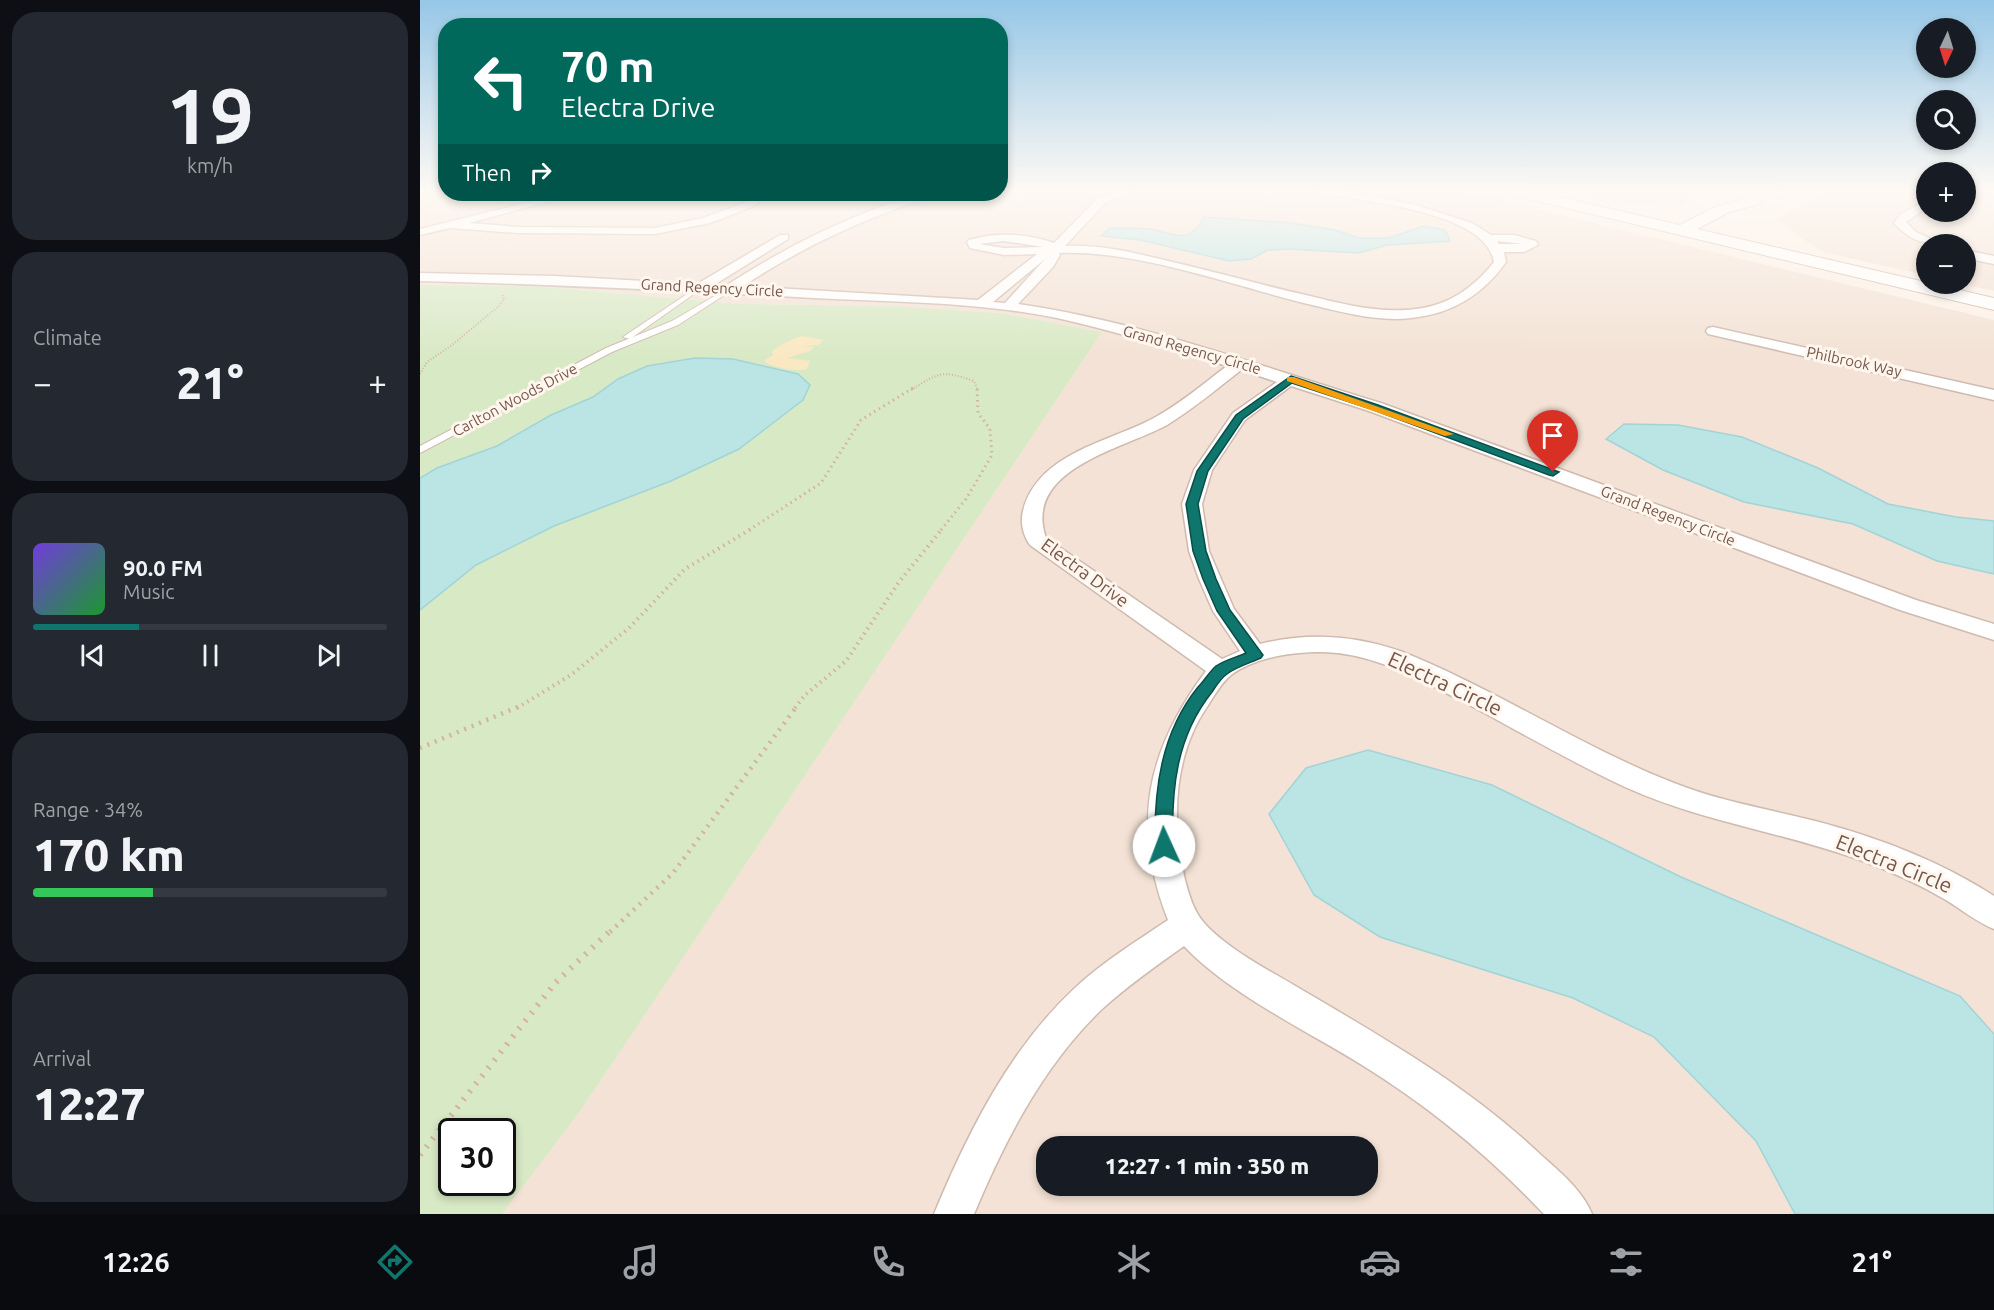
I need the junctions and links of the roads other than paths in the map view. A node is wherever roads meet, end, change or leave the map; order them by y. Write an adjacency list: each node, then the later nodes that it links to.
1 (768, 246): 12 (street, Carlton Woods Drive)
2 (799, 246): 13 (street, Carlton Woods Drive)
3 (974, 246): 8 (street)
4 (1051, 246): 8 (street)
5 (1058, 246): 8 (street)
6 (1494, 246): 8 (street)
7 (1745, 246): 15 (street)
8 (1056, 248): 14 (street); 16 (street)
9 (1976, 256): 10 (street)
10 (1994, 260)
11 (420, 277): 12 (street, Grand Regency Circle)
12 (699, 288): 13 (street, Grand Regency Circle); 18 (lane, Carlton Woods Drive)
13 (730, 289): 14 (street, Grand Regency Circle); 18 (lane, Carlton Woods Drive)
14 (982, 304): 16 (street, Grand Regency Circle)
15 (1994, 304)
16 (1008, 307): 19 (street, Grand Regency Circle)
17 (1713, 331): 21 (street, Philbrook Way)
18 (609, 350): 22 (lane, Carlton Woods Drive)
19 (1240, 364): 20 (street, Grand Regency Circle); 25 (street, Electra Drive)
20 (1291, 379): 23 (street, Grand Regency Circle); 24 (street)
21 (1994, 395)
22 (420, 450)
23 (1994, 632)
24 (1256, 655): 25 (street, Electra Circle); 26 (street, Electra Circle)
25 (1221, 670): 27 (street, Electra Circle)
26 (1994, 914)
27 (1186, 926): 28 (street); 29 (street)
28 (954, 1214)
29 (1572, 1214)

